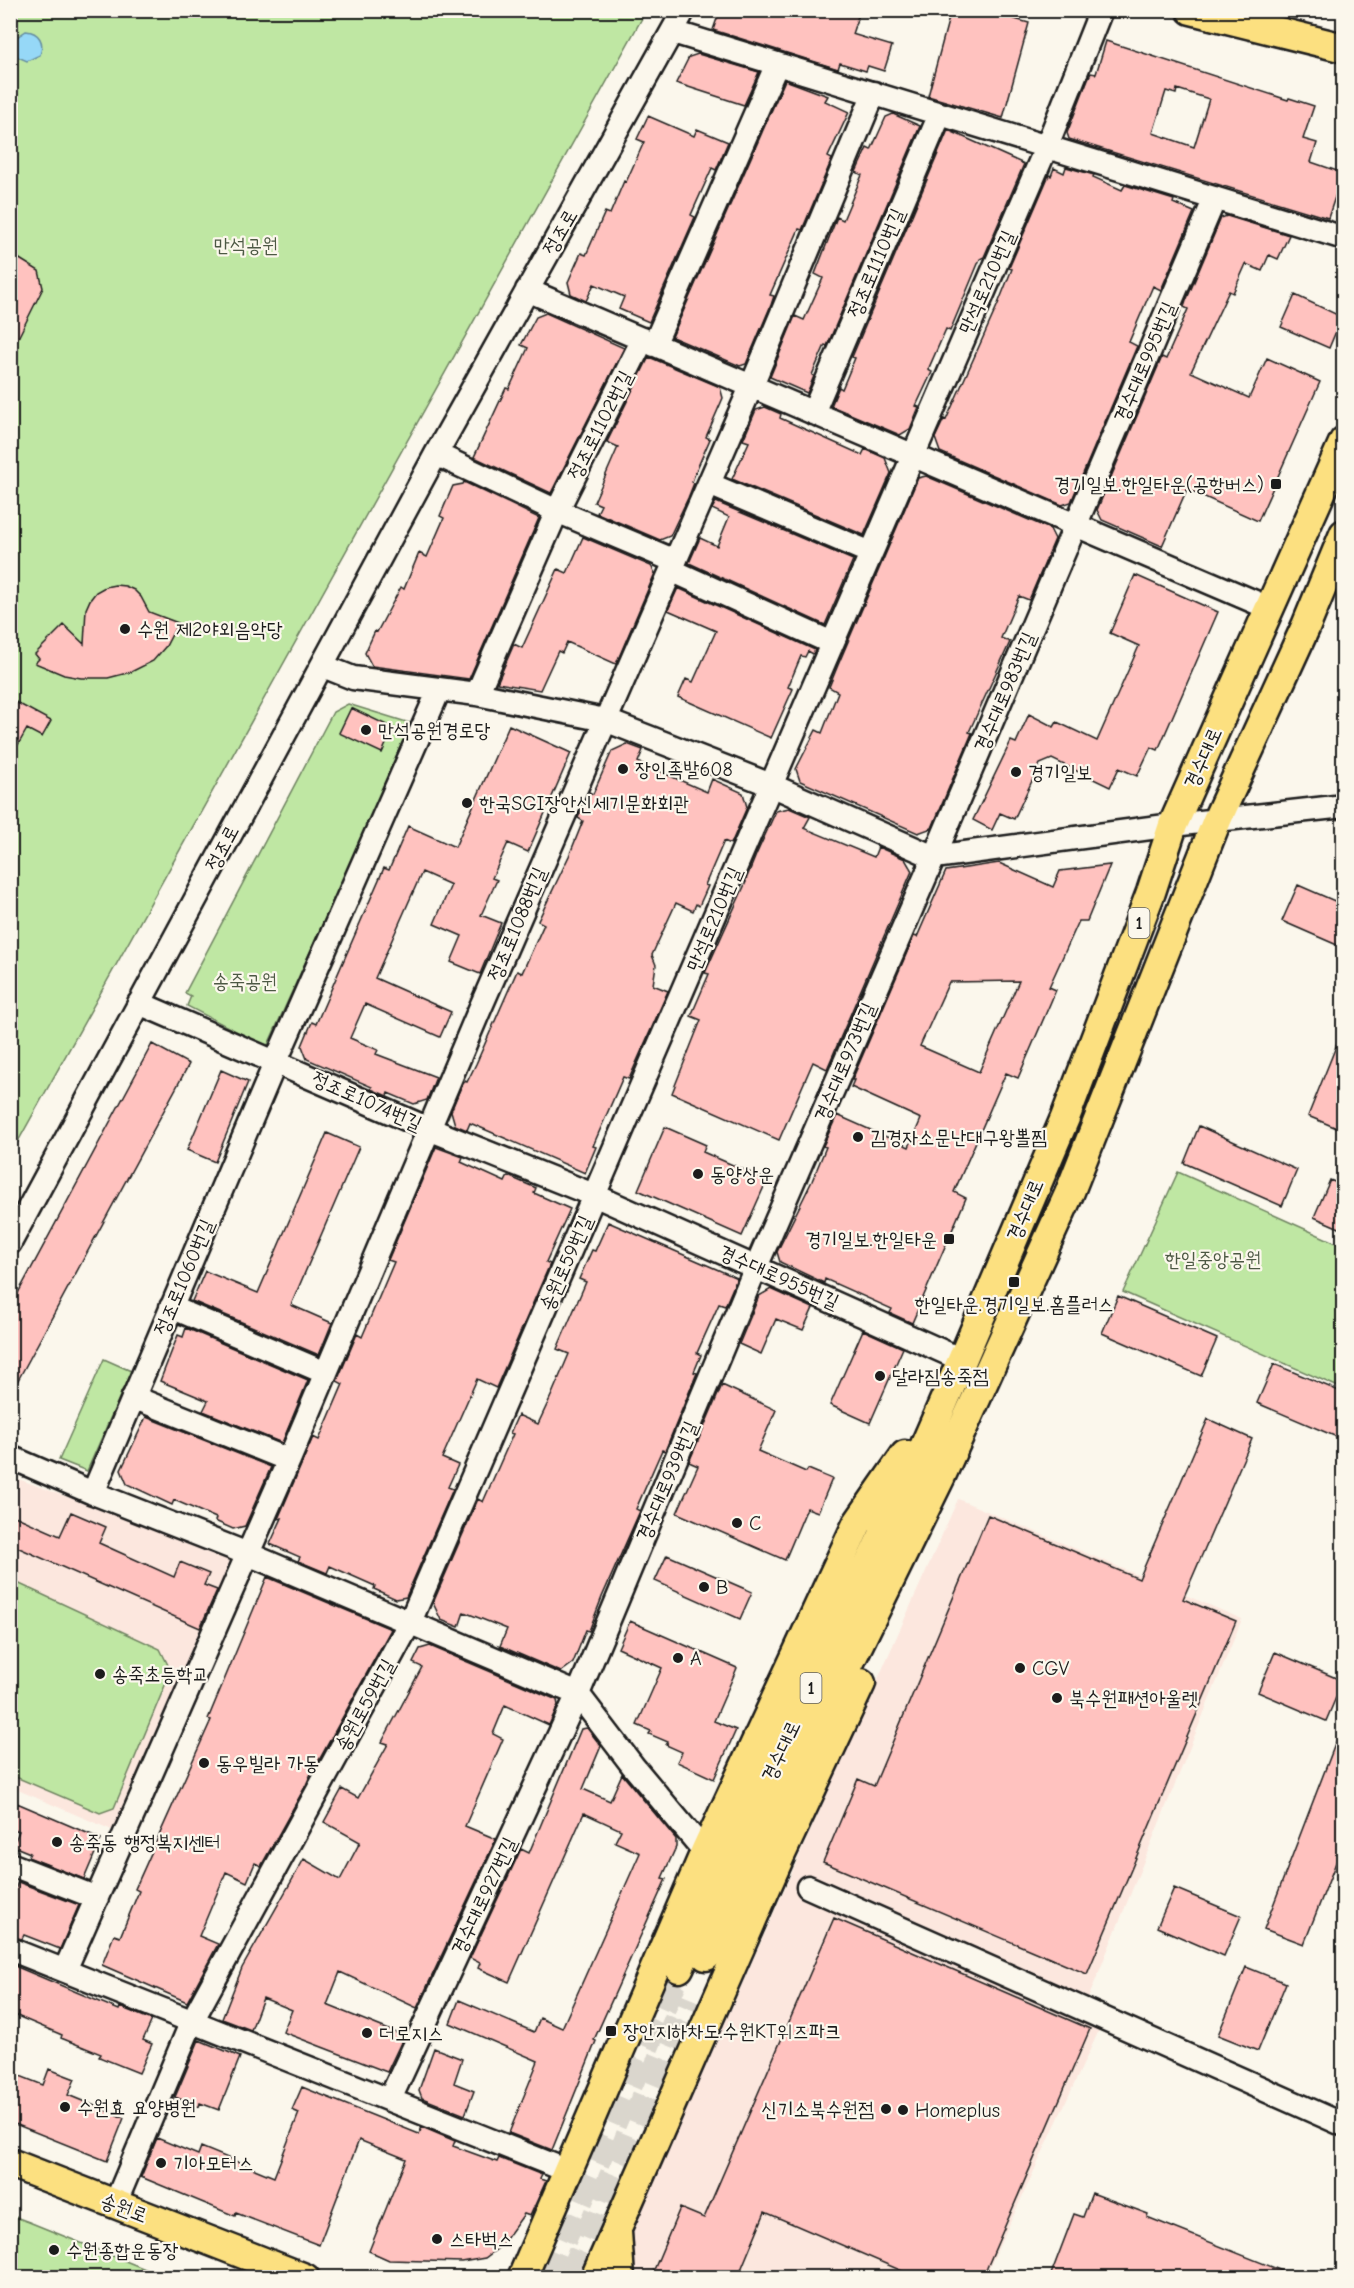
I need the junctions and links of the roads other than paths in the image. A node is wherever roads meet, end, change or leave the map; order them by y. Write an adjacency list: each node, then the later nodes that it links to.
1 (684, 10): 4 (street, 정조로)
2 (1101, 10): 9 (street, 만석로210번길)
3 (1191, 10): 5 (main road)
4 (673, 32): 6 (street); 12 (street, 정조로)
5 (1344, 48)
6 (777, 64): 7 (street); 13 (street)
7 (873, 93): 8 (street); 14 (street)
8 (940, 114): 9 (street); 15 (street, 정조로1110번길)
9 (1046, 148): 10 (street); 18 (street, 만석로210번길)
10 (1215, 198): 11 (street); 21 (street, 경수대로995번길)
11 (1344, 238)
12 (527, 290): 13 (street); 17 (street, 정조로)
13 (649, 342): 14 (street); 20 (street, 정조로1102번길)
14 (751, 387): 15 (street); 19 (street)
15 (813, 413): 18 (street)
16 (1344, 441): 25 (main road, 경수대로 / 1)
17 (436, 454): 20 (street); 27 (street, 정조로)
18 (912, 455): 21 (street); 23 (street, 만석로210번길)
19 (709, 484): 23 (street); 24 (street)
20 (557, 511): 24 (street); 29 (street)
21 (1075, 526): 25 (street); 35 (street, 경수대로983번길)
22 (1344, 534): 33 (main road, 경수대로 / 1)
23 (871, 553): 26 (street, 만석로210번길)
24 (673, 566): 26 (street); 30 (street, 정조로1088번길)
25 (1269, 608): 34 (main road, 경수대로 / 1)
26 (832, 643): 31 (street, 만석로210번길)
27 (323, 666): 28 (street); 37 (street, 정조로)
28 (439, 690): 29 (street); 39 (street)
29 (477, 694): 30 (street)
30 (605, 720): 31 (street); 40 (street, 정조로1088번길)
31 (771, 785): 35 (street); 41 (street, 만석로210번길)
32 (1344, 806): 33 (street)
33 (1218, 820): 34 (street); 38 (main road, 경수대로 / 1)
34 (1173, 825): 35 (street); 36 (main road, 경수대로 / 1)
35 (934, 857): 43 (street, 경수대로973번길)
36 (1122, 967): 38 (main road); 45 (main road, 경수대로 / 1)
37 (139, 1003): 39 (street, 정조로1074번길); 42 (street, 정조로)
38 (1124, 1052): 49 (main road, 경수대로 / 1)
39 (276, 1061): 40 (street, 정조로1074번길); 44 (street, 정조로1060번길)
40 (429, 1128): 41 (street, 정조로1074번길); 46 (street)
41 (596, 1196): 43 (street, 경수대로955번길); 54 (street, 송원로59번길)
42 (10, 1243)
43 (756, 1267): 45 (street, 경수대로955번길); 55 (street, 경수대로939번길)
44 (171, 1307): 46 (street); 47 (street, 정조로1060번길)
45 (962, 1360): 48 (main road, 경수대로 / 1)
46 (326, 1373): 51 (street)
47 (133, 1397): 51 (street); 52 (street, 정조로1060번길)
48 (940, 1407): 49 (main road, 경수대로 / 1); 56 (main road)
49 (958, 1439): 68 (main road)
50 (10, 1457): 52 (street)
51 (289, 1460): 53 (street)
52 (93, 1493): 53 (street)
53 (248, 1554): 54 (street); 59 (street)
54 (410, 1622): 55 (street); 62 (street, 송원로59번길)
55 (578, 1694): 56 (street); 63 (street, 경수대로927번길)
56 (705, 1852): 66 (main road)
57 (10, 1864): 59 (street)
58 (808, 1887): 64 (street)
59 (97, 1898): 61 (street)
60 (10, 1950): 61 (street)
61 (64, 1970): 62 (street)
62 (192, 2021): 63 (street); 67 (street, 송원로59번길)
63 (390, 2099): 66 (street)
64 (1344, 2125)
65 (10, 2163): 67 (main road, 송원로)
66 (568, 2171): 70 (main road)
67 (115, 2204): 69 (main road, 송원로)
68 (617, 2226): 71 (main road); 72 (main road)
69 (305, 2277)
70 (522, 2277)
71 (595, 2277)
72 (620, 2277)

